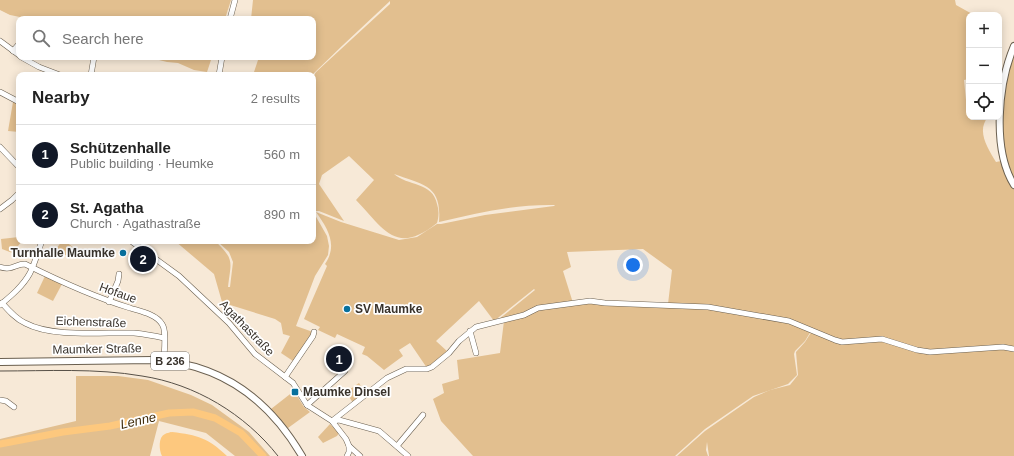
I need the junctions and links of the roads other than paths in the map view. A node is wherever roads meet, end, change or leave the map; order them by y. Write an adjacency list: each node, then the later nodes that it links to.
1 (235, 0): 2 (street)
2 (231, 16)
3 (0, 41): 6 (street)
4 (1014, 46): 18 (main road)
5 (16, 47): 6 (street)
6 (13, 50): 7 (street)
7 (16, 52)
8 (27, 60): 11 (street)
9 (94, 60): 12 (street)
10 (222, 60): 13 (street)
11 (51, 72)
12 (92, 72)
13 (220, 72)
14 (0, 92): 15 (street)
15 (16, 100)
16 (0, 147): 17 (street)
17 (16, 164)
18 (1014, 185)
19 (16, 196): 20 (street)
20 (0, 209)
21 (41, 244): 24 (street)
22 (135, 244): 36 (street, Agathastraße)
23 (0, 267): 24 (street)
24 (32, 267): 26 (street, Hofaue); 27 (street)
25 (118, 274): 26 (street)
26 (109, 302): 30 (street, Hofaue)
27 (1, 304): 30 (street, Eichenstraße)
28 (470, 331): 31 (street); 32 (street); 41 (street)
29 (314, 332): 36 (street)
30 (164, 338): 33 (street, Hofaue)
31 (1014, 348)
32 (476, 352)
33 (164, 360): 34 (main road, Maumker Straße / B 236); 44 (main road, Maumker Straße / B 236)
34 (0, 362)
35 (345, 371): 38 (street)
36 (285, 377): 38 (street, Agathastraße)
37 (0, 400): 39 (street)
38 (307, 405): 41 (street, Agathastraße)
39 (14, 407)
40 (423, 415): 43 (street)
41 (332, 421): 42 (street, Agathastraße); 43 (street)
42 (349, 446): 45 (street); 46 (street, Agathastraße)
43 (397, 446): 47 (street)
44 (302, 456)
45 (347, 456)
46 (360, 456)
47 (408, 456)

